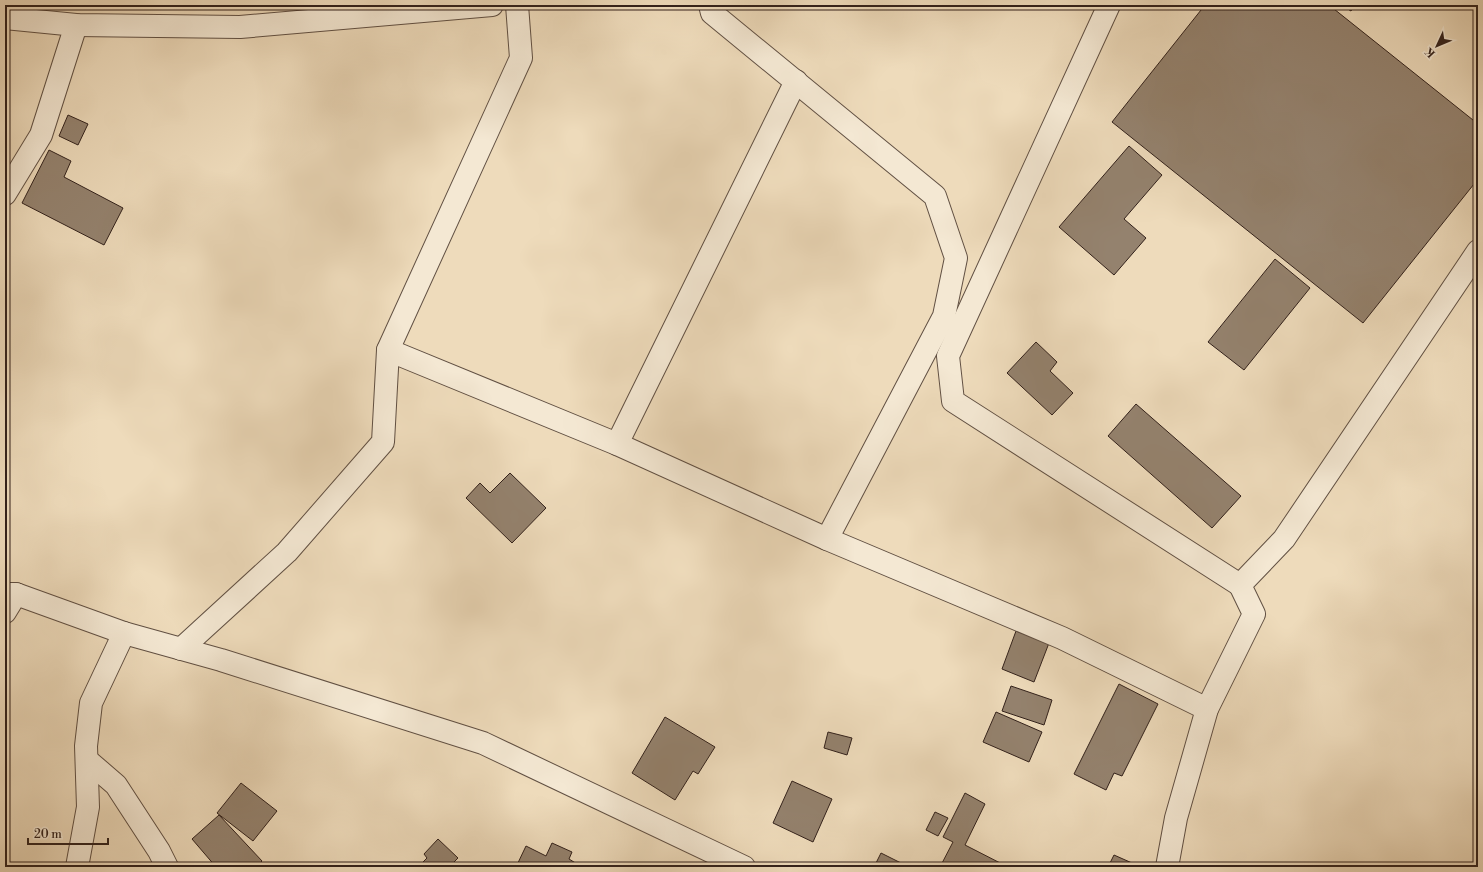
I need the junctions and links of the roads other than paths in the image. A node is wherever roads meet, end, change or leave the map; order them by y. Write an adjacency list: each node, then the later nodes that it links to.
1 (492, 5): 6 (street)
2 (517, 5): 10 (street)
3 (710, 5): 7 (street)
4 (1109, 5): 13 (street)
5 (5, 18): 6 (street)
6 (76, 24): 8 (street)
7 (796, 81): 11 (street); 12 (street)
8 (5, 194)
9 (1478, 251): 13 (street)
10 (388, 350): 11 (street); 16 (street)
11 (618, 444): 12 (street)
12 (828, 539): 17 (street)
13 (1240, 586): 17 (street)
14 (9, 600): 15 (street)
15 (124, 633): 16 (street); 18 (street)
16 (181, 649): 21 (street)
17 (1207, 709): 22 (street)
18 (86, 760): 19 (street); 20 (street)
19 (76, 867)
20 (166, 867)
21 (744, 867)
22 (1167, 867)

